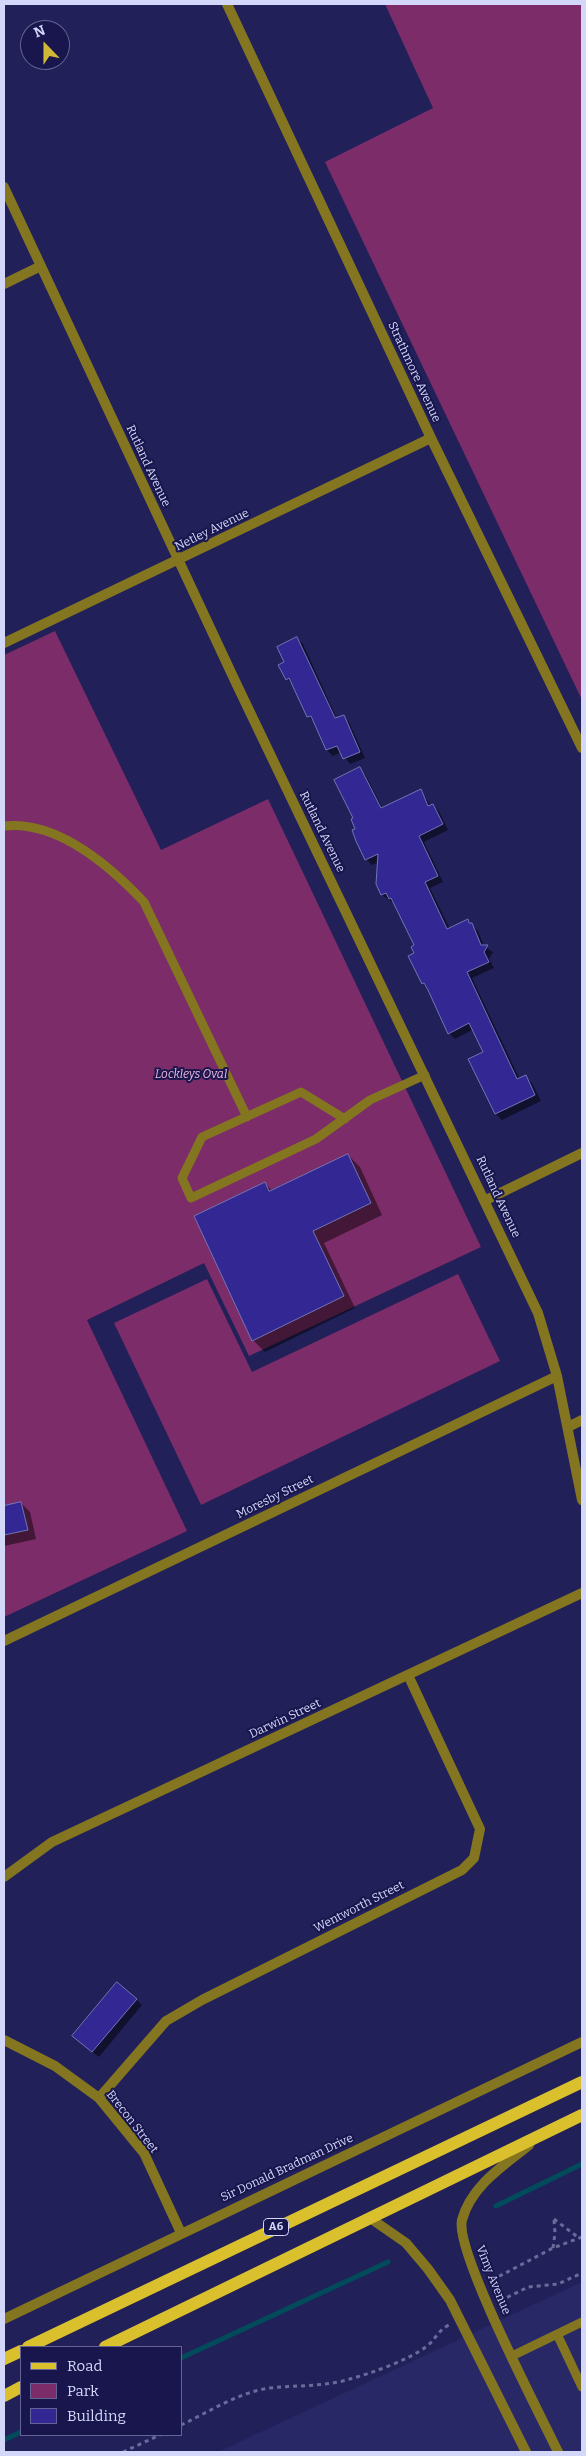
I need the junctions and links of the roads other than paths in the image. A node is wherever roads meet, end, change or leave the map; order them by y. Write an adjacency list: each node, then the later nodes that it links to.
1 (227, 4): 5 (street, Strathmore Avenue)
2 (4, 187): 3 (street, Rutland Avenue)
3 (41, 266): 4 (street); 6 (street, Rutland Avenue)
4 (4, 284)
5 (431, 438): 6 (street, Netley Avenue); 8 (street, Strathmore Avenue)
6 (178, 560): 7 (street, Netley Avenue); 10 (street, Rutland Avenue)
7 (4, 643)
8 (582, 748)
9 (4, 826): 11 (lane)
10 (425, 1075): 12 (lane); 14 (street, Rutland Avenue)
11 (247, 1117): 12 (lane); 12 (lane)
12 (345, 1119)
13 (582, 1153): 14 (street)
14 (486, 1200): 15 (street, Rutland Avenue)
15 (556, 1376): 17 (street, Rutland Avenue); 20 (street, Moresby Street)
16 (582, 1420): 17 (street)
17 (568, 1427): 18 (street, Rutland Avenue)
18 (582, 1500)
19 (582, 1593): 21 (street, Darwin Street)
20 (4, 1641)
21 (408, 1675): 22 (street, Darwin Street); 26 (street, Wentworth Street)
22 (4, 1877)
23 (4, 2040): 26 (street, Brecon Street)
24 (582, 2042): 30 (street, Sir Donald Bradman Drive)
25 (582, 2082): 34 (main road, A6)
26 (99, 2098): 30 (street, Brecon Street)
27 (582, 2115): 28 (main road)
28 (540, 2136): 29 (main road); 37 (street, Vimy Avenue)
29 (370, 2218): 35 (main road); 42 (street)
30 (181, 2233): 31 (street, Sir Donald Bradman Drive)
31 (4, 2319)
32 (582, 2322): 33 (lane)
33 (557, 2334): 37 (lane); 39 (lane)
34 (30, 2346)
35 (107, 2346)
36 (20, 2351): 38 (main road)
37 (512, 2356): 43 (street, Vimy Avenue)
38 (4, 2359)
39 (582, 2387)
40 (20, 2388): 41 (main road)
41 (4, 2396)
42 (526, 2452)
43 (558, 2452)

